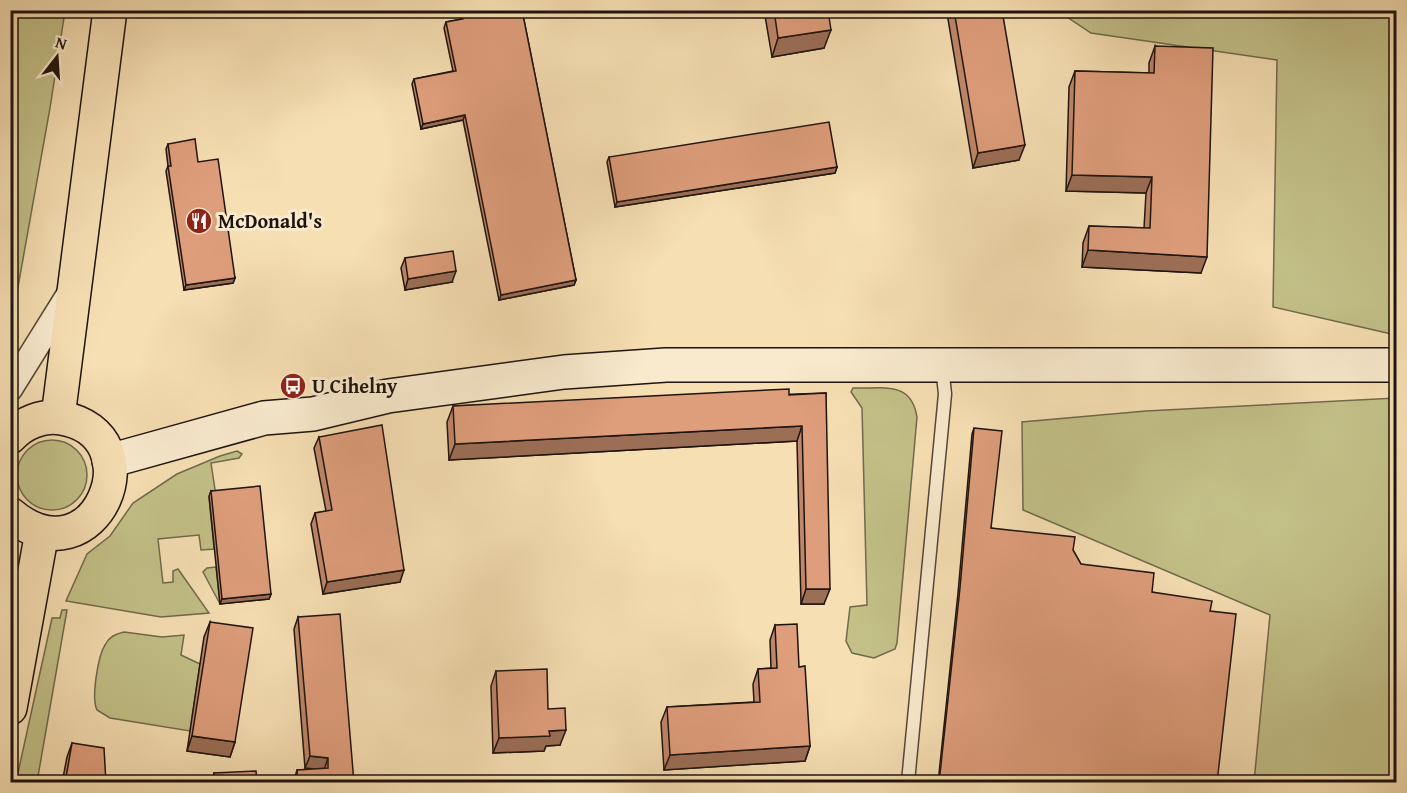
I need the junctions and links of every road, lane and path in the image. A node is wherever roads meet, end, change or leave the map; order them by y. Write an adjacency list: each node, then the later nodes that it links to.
1 (111, 10): 2 (main road)
2 (74, 287): 5 (street); 6 (main road)
3 (942, 364): 4 (street); 8 (street); 12 (lane)
4 (1396, 365)
5 (10, 389)
6 (58, 417): 7 (main road); 8 (main road)
7 (10, 436)
8 (109, 461): 10 (main road)
9 (10, 514): 10 (main road)
10 (42, 532): 11 (main road)
11 (10, 708)
12 (908, 783)

